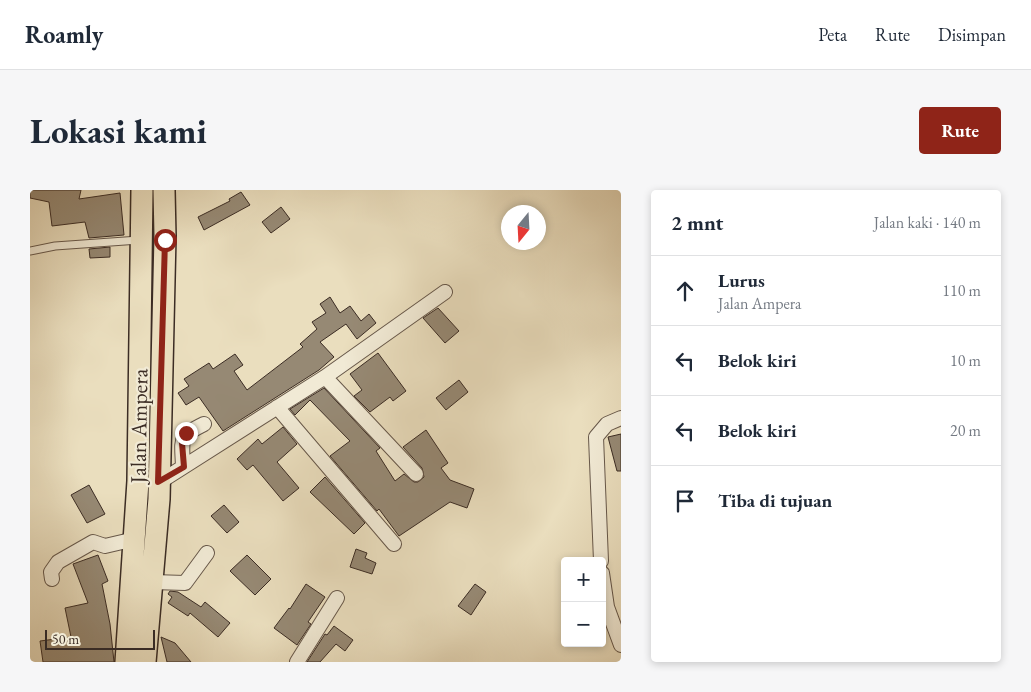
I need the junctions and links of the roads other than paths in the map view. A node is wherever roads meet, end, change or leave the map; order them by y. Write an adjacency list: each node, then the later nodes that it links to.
1 (142, 190): 3 (main road, Jalan Ampera)
2 (164, 190): 12 (main road, Jalan Ampera)
3 (142, 240): 4 (lane); 13 (main road, Jalan Ampera)
4 (30, 251)
5 (445, 292): 6 (street)
6 (325, 378): 7 (street); 11 (street)
7 (277, 407): 10 (street); 14 (street)
8 (621, 418): 16 (street)
9 (204, 424): 10 (street)
10 (184, 467): 12 (street)
11 (416, 474)
12 (158, 482): 18 (main road, Jalan Ampera)
13 (135, 539): 17 (street); 21 (main road, Jalan Ampera)
14 (394, 544)
15 (207, 553): 18 (street)
16 (600, 557)
17 (52, 579)
18 (153, 582): 21 (main road, Jalan Ampera)
19 (337, 598): 25 (street)
20 (606, 600): 22 (street)
21 (140, 610): 23 (main road, Jalan Ampera); 24 (main road, Jalan Ampera)
22 (621, 645)
23 (126, 662)
24 (146, 662)
25 (297, 662)

